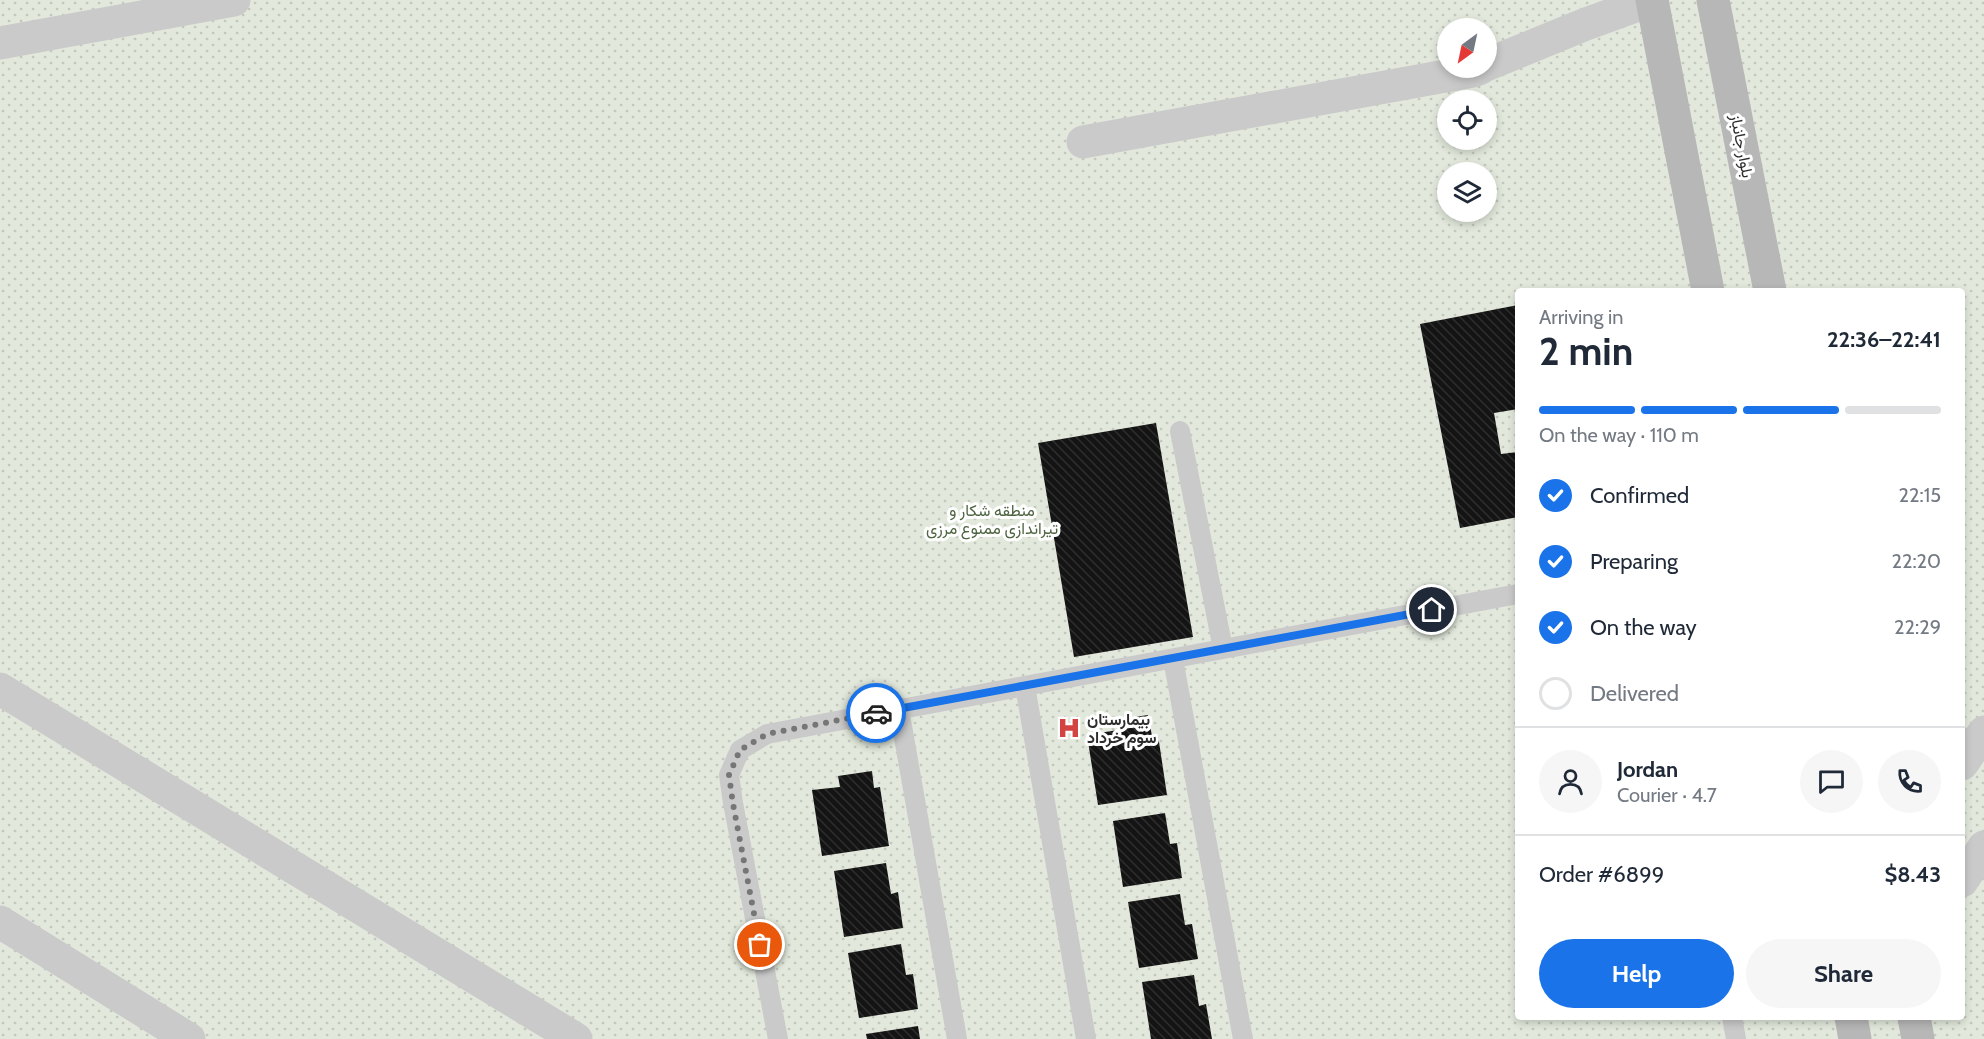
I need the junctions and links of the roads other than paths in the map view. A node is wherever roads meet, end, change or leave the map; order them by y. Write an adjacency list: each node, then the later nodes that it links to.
1 (234, 0): 4 (street)
2 (1652, 0): 5 (street); 8 (main road)
3 (1713, 0): 9 (main road, بلوار جانباز)
4 (0, 43)
5 (1497, 60)
6 (1437, 78): 7 (street)
7 (1083, 142)
8 (1707, 288)
9 (1769, 288)
10 (1180, 431): 12 (lane)
11 (1515, 595): 12 (lane)
12 (1223, 649): 13 (lane)
13 (1173, 659): 14 (lane); 30 (lane)
14 (1025, 686): 16 (lane); 29 (lane)
15 (0, 689): 26 (street)
16 (899, 709): 27 (lane); 28 (lane)
17 (1984, 732): 18 (street)
18 (1965, 760)
19 (1984, 847): 20 (street)
20 (1965, 876)
21 (0, 922): 25 (street)
22 (1733, 1020): 31 (lane)
23 (1852, 1020): 32 (main road)
24 (1915, 1020): 33 (main road)
25 (189, 1039)
26 (576, 1039)
27 (778, 1039)
28 (957, 1039)
29 (1086, 1039)
30 (1243, 1039)
31 (1736, 1039)
32 (1855, 1039)
33 (1918, 1039)

